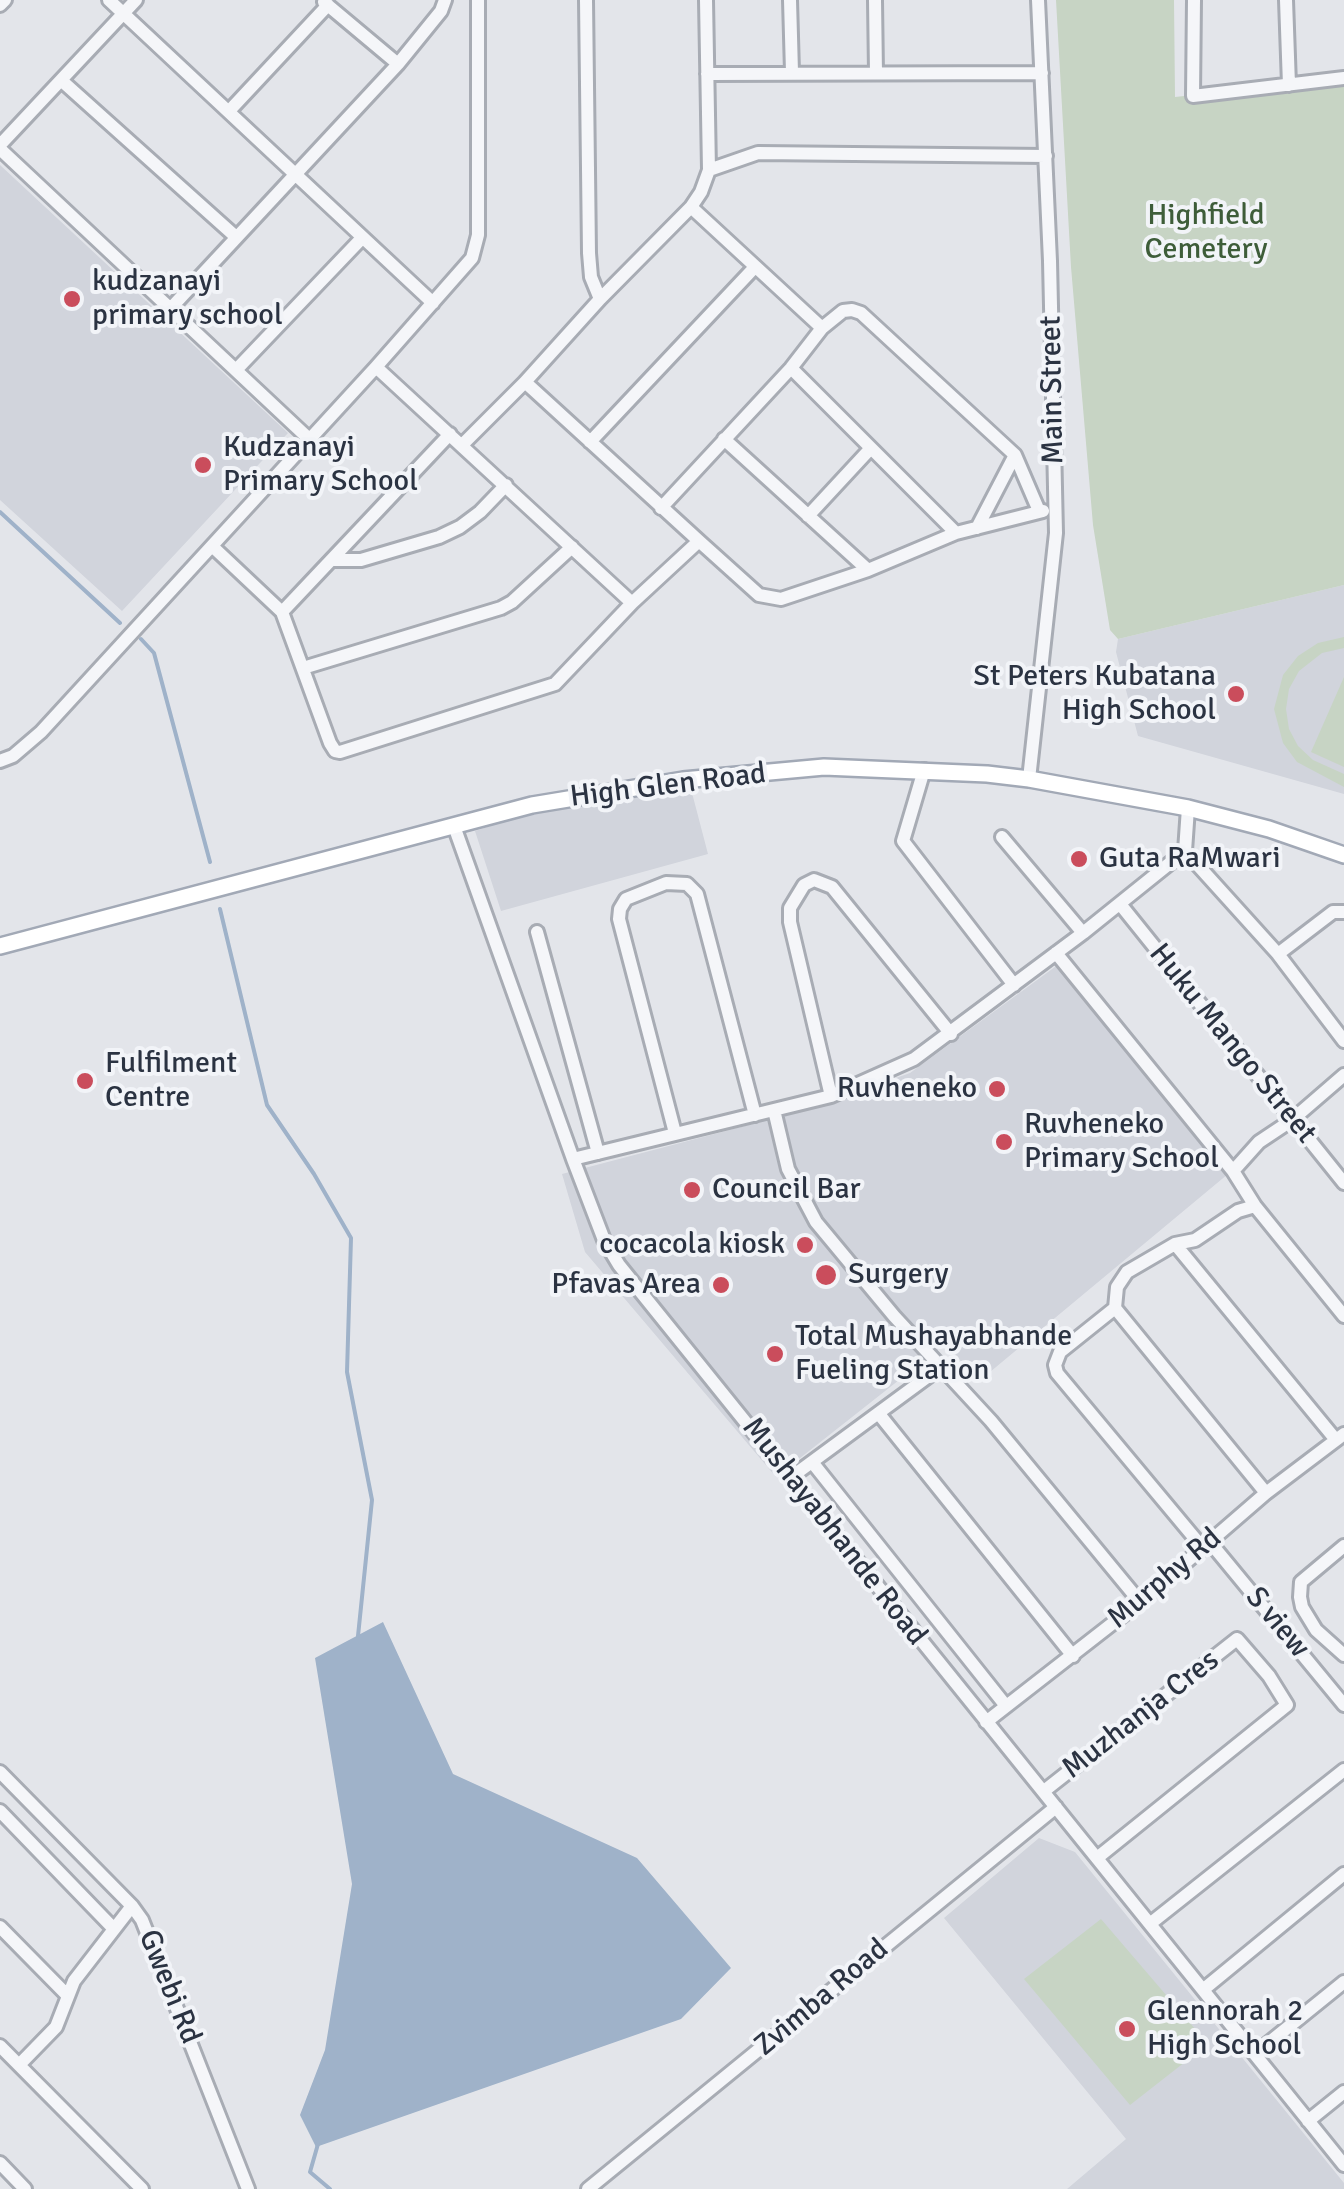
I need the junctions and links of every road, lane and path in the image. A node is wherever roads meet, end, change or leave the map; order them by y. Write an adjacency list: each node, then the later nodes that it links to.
1 (108, 0): 13 (street)
2 (136, 0): 13 (street)
3 (445, 0): 14 (street)
4 (478, 0): 32 (street)
5 (586, 0): 31 (street)
6 (706, 0): 17 (street)
7 (790, 0): 15 (street)
8 (876, 0): 16 (street)
9 (1038, 0): 18 (street, Main Street)
10 (1194, 0): 21 (street)
11 (1286, 0): 21 (street)
12 (325, 2): 14 (street); 22 (street)
13 (124, 14): 20 (street); 22 (street)
14 (398, 64): 26 (street)
15 (792, 72): 16 (street); 17 (street)
16 (876, 72): 18 (street)
17 (708, 74): 25 (street)
18 (1042, 74): 24 (street, Main Street)
19 (1344, 78): 21 (street)
20 (62, 81): 23 (street); 28 (street)
21 (1289, 85)
22 (230, 110): 26 (street)
23 (0, 147): 33 (street)
24 (1046, 156): 25 (street); 48 (street, Main Street)
25 (708, 170): 27 (street)
26 (295, 174): 28 (street); 29 (street)
27 (690, 207): 30 (street); 31 (street)
28 (236, 237): 33 (street)
29 (362, 238): 32 (street); 37 (street)
30 (754, 268): 34 (street); 42 (street)
31 (600, 299): 38 (street)
32 (434, 302): 35 (street)
33 (170, 308): 37 (street)
34 (822, 328): 36 (street); 45 (street)
35 (376, 366): 39 (street); 40 (street)
36 (791, 368): 41 (street); 44 (street)
37 (236, 370): 40 (street)
38 (525, 382): 42 (street); 43 (street)
39 (450, 434): 43 (street); 56 (street)
40 (308, 438): 54 (street)
41 (724, 439): 47 (street); 50 (street)
42 (590, 442): 47 (street)
43 (462, 444): 46 (street)
44 (871, 448): 50 (street); 52 (street)
45 (1015, 455): 49 (street); 51 (street)
46 (506, 486): 55 (street); 56 (street)
47 (661, 508): 53 (street)
48 (1056, 508): 49 (street); 63 (street, Main Street)
49 (1039, 512): 51 (street)
50 (808, 516): 57 (street)
51 (977, 528): 52 (street)
52 (956, 533): 57 (street)
53 (699, 541): 57 (street); 58 (street)
54 (212, 546): 59 (street); 61 (street)
55 (572, 547): 58 (street); 60 (street)
56 (333, 560): 59 (street)
57 (868, 570)
58 (632, 603): 60 (street)
59 (282, 612): 60 (street)
60 (303, 668)
61 (0, 761)
62 (924, 770): 63 (main road, High Glen Road); 65 (main road, High Glen Road); 76 (street)
63 (1029, 780): 64 (main road, High Glen Road)
64 (1188, 808): 67 (street); 68 (main road, High Glen Road)
65 (454, 826): 73 (main road, High Glen Road); 86 (street, Mushayabhande Road)
66 (1002, 837): 72 (street)
67 (1185, 851): 69 (street); 75 (street)
68 (1344, 855)
69 (1120, 904): 72 (street); 83 (street, Huku Mango Street)
70 (1344, 912): 75 (street)
71 (538, 932): 85 (street)
72 (1083, 933): 74 (street)
73 (0, 946)
74 (1056, 954): 76 (street); 87 (street)
75 (1278, 954): 78 (street)
76 (1014, 985): 77 (street)
77 (951, 1034): 80 (street); 80 (street)
78 (1344, 1041)
79 (1344, 1075): 83 (street)
80 (832, 1096): 81 (street)
81 (774, 1110): 82 (street); 93 (street)
82 (755, 1115): 84 (street); 84 (street)
83 (1292, 1120): 87 (street); 88 (street, Huku Mango Street)
84 (675, 1133): 85 (street)
85 (598, 1154): 86 (street)
86 (573, 1159): 97 (street, Mushayabhande Road)
87 (1233, 1171): 89 (street)
88 (1344, 1184)
89 (1254, 1206): 90 (street); 92 (street)
90 (1175, 1244): 91 (street); 95 (street)
91 (1115, 1308): 98 (street); 99 (street, S view)
92 (1344, 1316)
93 (941, 1366): 94 (street); 101 (street)
94 (879, 1414): 96 (street); 103 (street)
95 (1340, 1437): 98 (street, Murphy Rd)
96 (812, 1462): 97 (street); 105 (street)
97 (790, 1478): 106 (street, Mushayabhande Road)
98 (1266, 1493): 99 (street, Murphy Rd)
99 (1206, 1544): 101 (street, Murphy Rd); 104 (street, S view)
100 (1344, 1546): 102 (street)
101 (1140, 1602): 103 (street, Murphy Rd)
102 (1344, 1655)
103 (1073, 1656): 105 (street, Murphy Rd)
104 (1344, 1704)
105 (1006, 1706): 106 (street, Murphy Rd)
106 (986, 1722): 109 (street, Mushayabhande Road)
107 (1344, 1770): 115 (street)
108 (0, 1772): 114 (street, Gwebi Rd)
109 (1044, 1791): 110 (street, Mushayabhande Road); 112 (street, Muzhanja Cres)
110 (1056, 1806): 112 (street, Mushayabhande Road); 131 (street, Zvimba Road)
111 (0, 1812): 117 (street)
112 (1097, 1858): 115 (street, Mushayabhande Road)
113 (1344, 1874): 119 (street)
114 (132, 1906): 117 (street); 130 (street, Gwebi Rd)
115 (1151, 1923): 119 (street, Mushayabhande Road)
116 (0, 1928): 120 (street)
117 (114, 1929): 120 (street)
118 (1344, 1982): 122 (street)
119 (1204, 1990): 122 (street, Mushayabhande Road)
120 (67, 1995): 123 (street)
121 (0, 2046): 123 (street)
122 (1255, 2054): 125 (street, Mushayabhande Road)
123 (19, 2066): 129 (street)
124 (1344, 2092): 125 (street)
125 (1308, 2120): 127 (street, Mushayabhande Road)
126 (0, 2163): 128 (street)
127 (1344, 2166)
128 (26, 2189)
129 (142, 2189)
130 (248, 2189)
131 (588, 2189)

